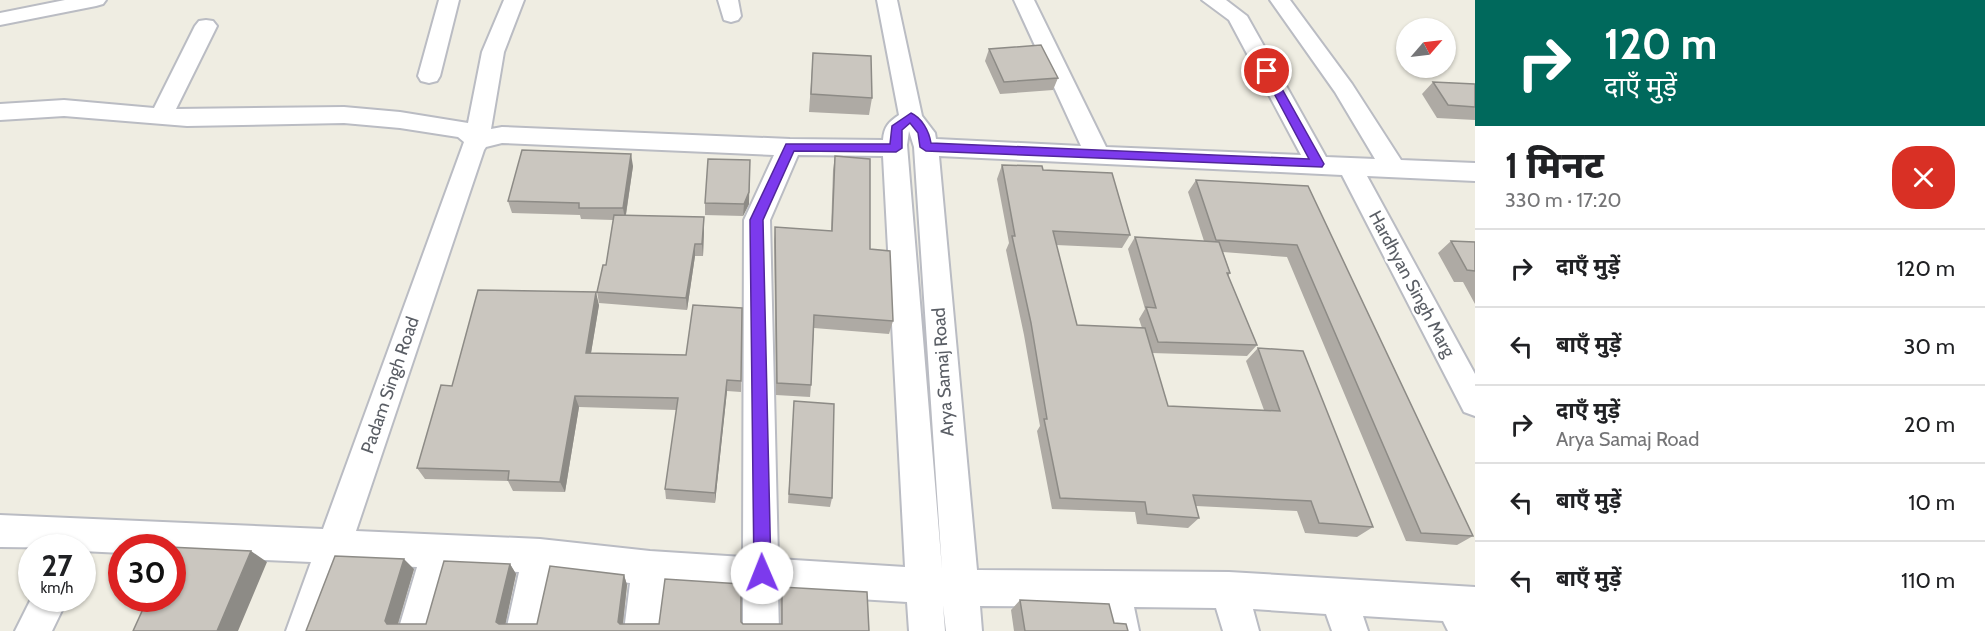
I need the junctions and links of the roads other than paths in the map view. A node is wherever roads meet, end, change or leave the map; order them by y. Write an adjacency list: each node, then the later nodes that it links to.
1 (24, 0): 9 (street)
2 (96, 0): 9 (street)
3 (449, 0): 11 (street)
4 (514, 0): 15 (street, Padam Singh Road)
5 (887, 0): 14 (street, Arya Samaj Road)
6 (1024, 0): 19 (street)
7 (1212, 0): 20 (street)
8 (1280, 0): 22 (street)
9 (3, 24)
10 (206, 26): 13 (street)
11 (429, 76)
12 (0, 112): 13 (street)
13 (162, 115): 15 (street)
14 (911, 117): 17 (street, Arya Samaj Road); 18 (street)
15 (478, 140): 16 (street); 28 (street, Padam Singh Road)
16 (790, 147): 18 (street); 32 (street)
17 (926, 147): 19 (street); 34 (street, Arya Samaj Road)
18 (896, 148): 33 (street)
19 (1097, 154): 20 (street)
20 (1318, 164): 21 (street)
21 (1349, 165): 22 (street); 24 (street, Hardhyan Singh Marg)
22 (1393, 168): 23 (street)
23 (1475, 172)
24 (1475, 404)
25 (0, 531): 26 (street)
26 (24, 534)
27 (186, 544): 28 (street)
28 (336, 545): 29 (street); 41 (street, Padam Singh Road)
29 (439, 550): 30 (street); 42 (street)
30 (540, 556): 31 (street); 43 (street)
31 (650, 568): 32 (street); 44 (street)
32 (762, 573): 33 (street); 45 (street)
33 (923, 584): 34 (street); 46 (street)
34 (960, 588): 35 (street); 47 (street, Arya Samaj Road)
35 (1112, 588): 36 (street); 48 (street)
36 (1229, 590): 37 (street); 49 (street)
37 (1338, 598): 39 (street); 50 (street)
38 (43, 612): 40 (street)
39 (1465, 613)
40 (33, 631)
41 (304, 631)
42 (416, 631)
43 (524, 631)
44 (642, 631)
45 (761, 631)
46 (927, 631)
47 (964, 631)
48 (1121, 631)
49 (1240, 631)
50 (1350, 631)

